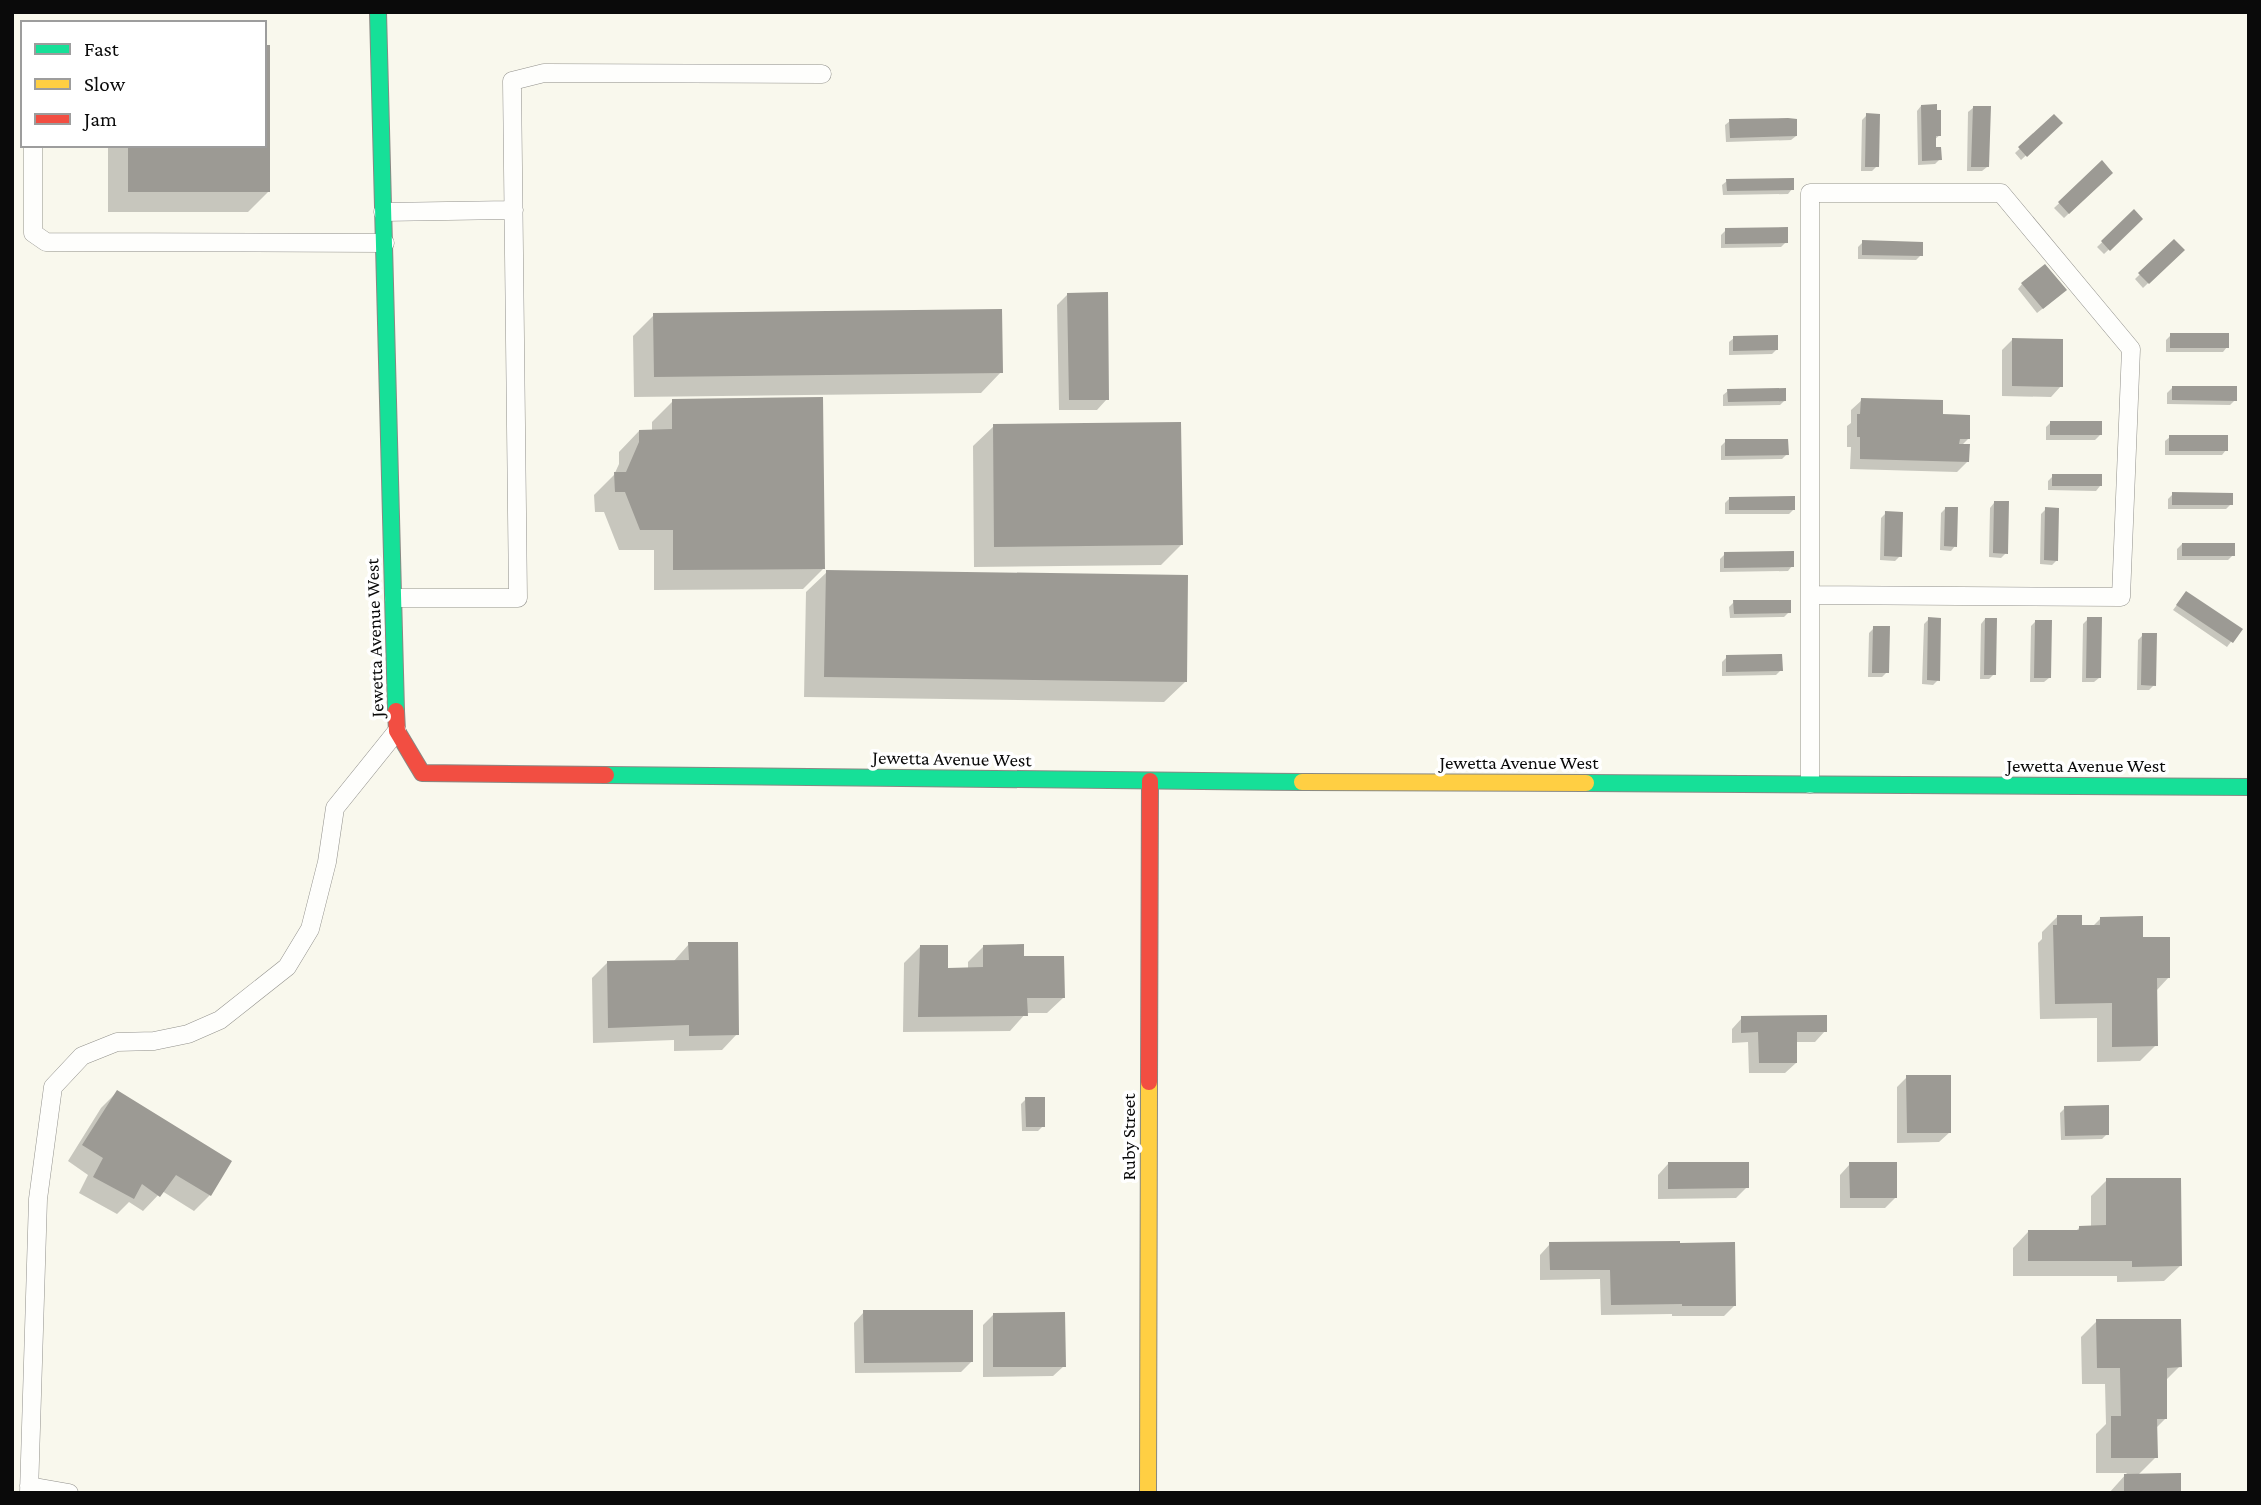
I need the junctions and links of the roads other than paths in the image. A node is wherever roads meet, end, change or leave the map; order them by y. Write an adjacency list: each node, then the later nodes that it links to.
1 (378, 12): 5 (street, Jewetta Avenue West)
2 (822, 74): 4 (lane)
3 (33, 147): 6 (lane)
4 (514, 210): 5 (lane); 8 (lane)
5 (383, 212): 6 (street, Jewetta Avenue West)
6 (384, 243): 8 (street, Jewetta Avenue West)
7 (1810, 595): 7 (lane); 11 (lane)
8 (394, 598): 9 (street, Jewetta Avenue West)
9 (397, 731): 10 (street, Jewetta Avenue West); 13 (lane)
10 (1150, 781): 11 (street, Jewetta Avenue West); 15 (street, Ruby Street)
11 (1810, 784): 12 (street, Jewetta Avenue West)
12 (2249, 787)
13 (29, 1489): 14 (lane)
14 (69, 1493)
15 (1148, 1493)

